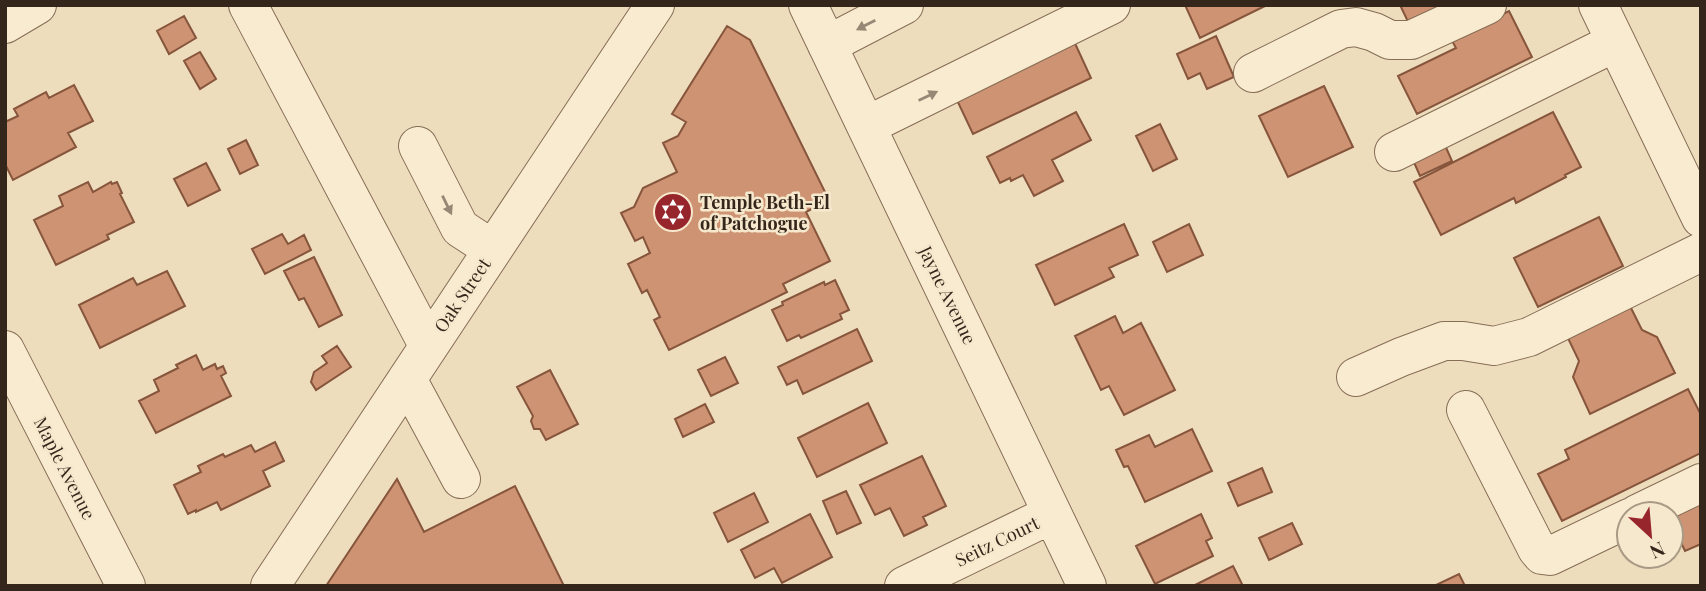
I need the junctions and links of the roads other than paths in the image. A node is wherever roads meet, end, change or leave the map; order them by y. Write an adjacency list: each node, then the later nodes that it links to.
1 (37, 5): 9 (street)
2 (247, 5): 19 (street)
3 (655, 5): 17 (street, Oak Street)
4 (808, 5): 11 (street, Jayne Avenue)
5 (1111, 5): 13 (street, one-way to 5)
6 (1488, 5): 12 (street)
7 (1598, 5): 10 (street)
8 (901, 6): 11 (street, one-way to 11)
9 (5, 24)
10 (1616, 42): 15 (street); 16 (street)
11 (827, 45): 13 (street, Jayne Avenue)
12 (1253, 73)
13 (866, 126): 27 (street, Jayne Avenue)
14 (418, 146): 17 (street, one-way to 17)
15 (1394, 152)
16 (1701, 218)
17 (492, 249): 19 (street, Oak Street)
18 (1701, 253): 21 (street)
19 (428, 345): 22 (street, Oak Street)
20 (5, 350): 29 (street, Maple Avenue)
21 (1356, 377)
22 (407, 379): 24 (street); 30 (street, Oak Street)
23 (1466, 410): 28 (street)
24 (461, 479)
25 (1701, 483): 26 (street)
26 (1666, 500)
27 (1052, 513): 31 (street, Seitz Court); 32 (street, Jayne Avenue)
28 (1615, 525)
29 (125, 586)
30 (270, 586)
31 (904, 586)
32 (1087, 586)

